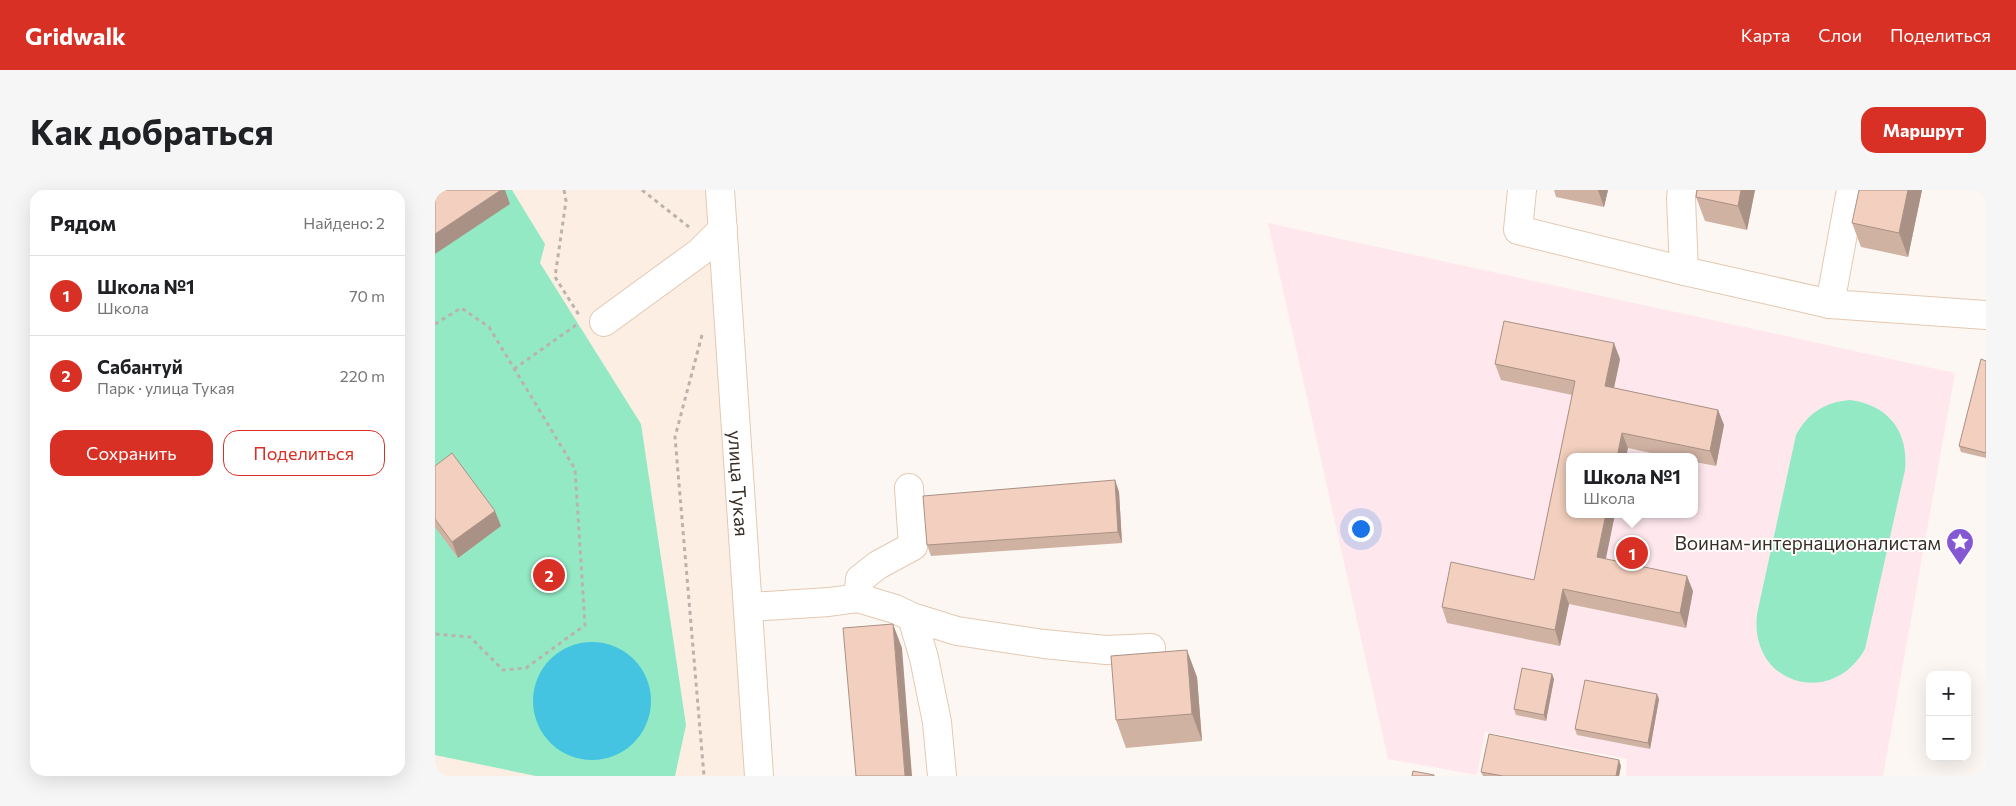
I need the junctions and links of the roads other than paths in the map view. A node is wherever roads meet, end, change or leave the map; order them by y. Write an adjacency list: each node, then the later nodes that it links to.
1 (720, 190): 5 (street, улица Тукая)
2 (1523, 190): 6 (street)
3 (1682, 190): 6 (street)
4 (1851, 190): 7 (street)
5 (723, 229): 9 (street); 12 (street, улица Тукая)
6 (1684, 272): 7 (street)
7 (1830, 304): 8 (street)
8 (1985, 307)
9 (604, 322)
10 (909, 488): 11 (street)
11 (858, 598): 12 (street); 13 (street)
12 (749, 607): 15 (street, улица Тукая)
13 (912, 617): 14 (street); 16 (street)
14 (1151, 648)
15 (759, 776)
16 (942, 776)

